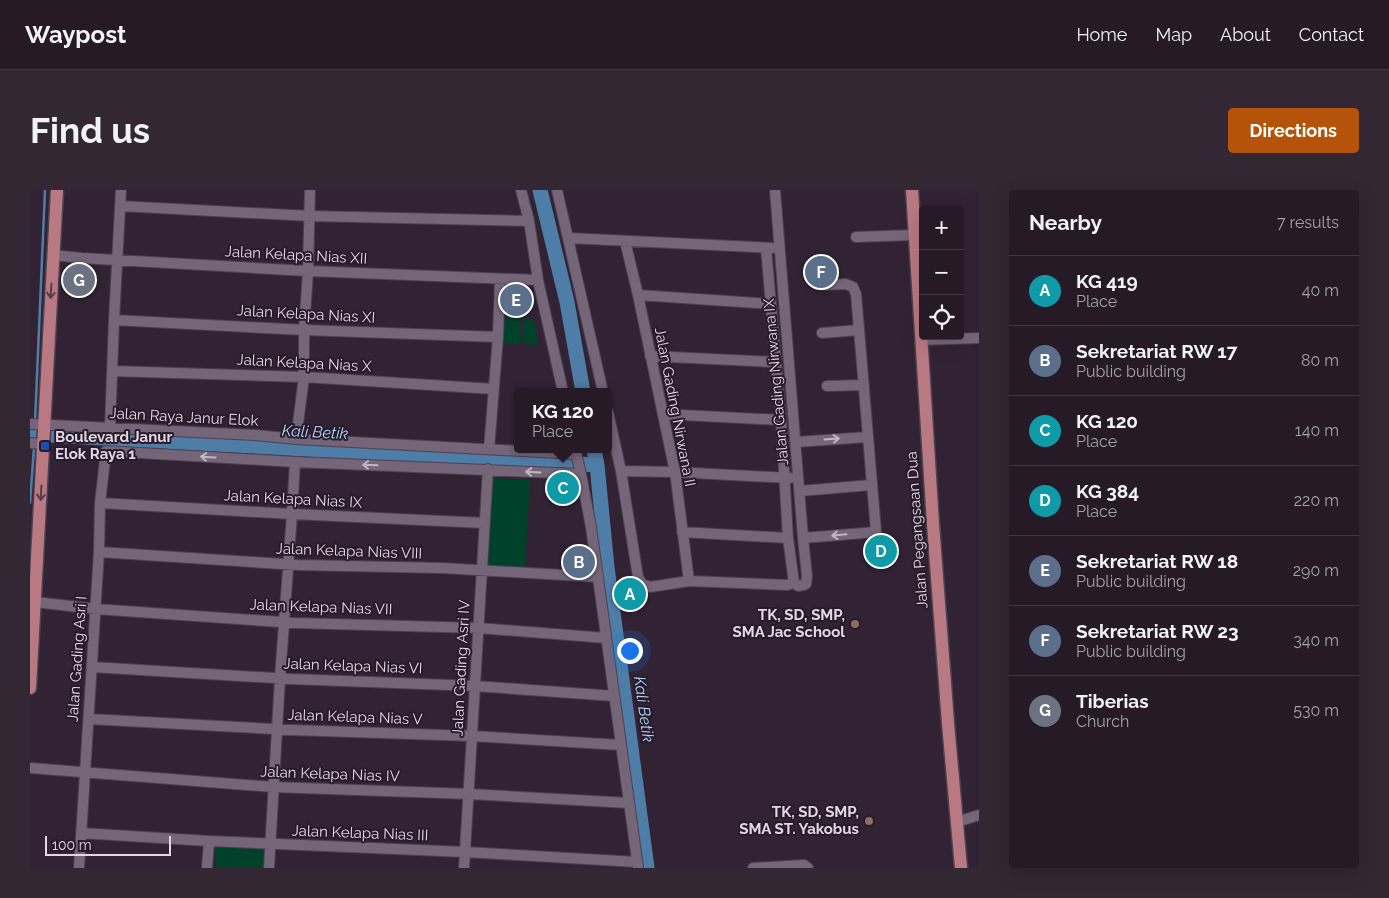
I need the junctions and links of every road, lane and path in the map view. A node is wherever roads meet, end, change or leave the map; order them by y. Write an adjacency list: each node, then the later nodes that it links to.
1 (57, 190): 17 (main road)
2 (121, 190): 8 (street)
3 (310, 190): 9 (street)
4 (521, 190): 10 (street)
5 (557, 190): 13 (street)
6 (775, 190): 16 (street, Jalan Gading Nirwana IX)
7 (912, 190): 11 (main road, Jalan Pegangsaan Dua)
8 (120, 206): 9 (street); 18 (street)
9 (310, 216): 10 (street); 19 (street)
10 (529, 221): 21 (street)
11 (914, 235): 12 (street); 25 (main road, Jalan Pegangsaan Dua)
12 (856, 236)
13 (569, 238): 14 (street); 41 (street)
14 (624, 240): 15 (street); 23 (street, Jalan Gading Nirwana II)
15 (766, 248): 16 (street); 24 (street, Jalan Gading Nirwana IX)
16 (779, 248): 50 (street, Jalan Gading Nirwana IX)
17 (53, 255): 18 (street, Jalan Kelapa Nias XII); 47 (main road, one-way to 47)
18 (117, 260): 19 (street, Jalan Kelapa Nias XII); 26 (street)
19 (308, 271): 20 (street, Jalan Kelapa Nias XII); 27 (street)
20 (500, 279): 21 (street, Jalan Kelapa Nias XII); 30 (street)
21 (538, 280): 40 (street)
22 (822, 285): 28 (street)
23 (638, 295): 24 (street); 34 (street, Jalan Gading Nirwana II)
24 (771, 304): 35 (street, Jalan Gading Nirwana IX)
25 (919, 310)
26 (114, 320): 27 (street, Jalan Kelapa Nias XI); 36 (street)
27 (304, 330): 30 (street, Jalan Kelapa Nias XI); 37 (street)
28 (859, 330): 29 (street); 38 (street)
29 (822, 333)
30 (498, 337): 42 (street)
31 (979, 338): 32 (street)
32 (964, 339)
33 (921, 340): 97 (main road, Jalan Pegangsaan Dua)
34 (650, 356): 35 (street); 43 (street, Jalan Gading Nirwana II)
35 (775, 362): 44 (street, Jalan Gading Nirwana IX)
36 (112, 371): 37 (street, Jalan Kelapa Nias X); 45 (street)
37 (304, 377): 42 (street, Jalan Kelapa Nias X); 49 (street)
38 (864, 385): 39 (street); 48 (street)
39 (827, 386)
40 (561, 388)
41 (602, 388)
42 (494, 389): 51 (street)
43 (663, 414): 44 (street); 57 (street, Jalan Gading Nirwana II)
44 (780, 420): 59 (street, Jalan Gading Nirwana IX)
45 (110, 428): 47 (street, Jalan Raya Janur Elok); 49 (street, Jalan Raya Janur Elok)
46 (612, 430): 56 (street)
47 (39, 434): 77 (main road, one-way to 77)
48 (868, 437): 50 (street, one-way to 48); 61 (street)
49 (296, 439): 51 (street, Jalan Raya Janur Elok)
50 (796, 442): 60 (street, Jalan Gading Nirwana IX)
51 (489, 449): 52 (street, Jalan Raya Janur Elok)
52 (514, 450)
53 (576, 453): 58 (street)
54 (295, 462): 55 (street, one-way to 54); 63 (street, Jalan Gading Asri I, one-way to 63); 64 (street)
55 (488, 469): 58 (street, one-way to 55); 65 (street, Jalan Gading Asri IV)
56 (621, 471): 57 (street); 75 (street)
57 (675, 472): 59 (street); 66 (street, Jalan Gading Nirwana II)
58 (581, 473): 74 (street)
59 (785, 478): 60 (street, Jalan Gading Nirwana IX); 68 (street)
60 (799, 478): 62 (street)
61 (872, 485): 62 (street); 67 (street)
62 (800, 491): 69 (street)
63 (100, 503): 64 (street, Jalan Kelapa Nias IX); 70 (street, Jalan Gading Asri I)
64 (292, 514): 65 (street, Jalan Kelapa Nias IX); 72 (street)
65 (485, 523): 73 (street, Jalan Gading Asri IV)
66 (682, 532): 68 (street); 75 (street, Jalan Gading Nirwana II)
67 (876, 532): 69 (street, one-way to 69); 71 (street)
68 (788, 538): 76 (street)
69 (803, 538): 76 (street)
70 (99, 552): 72 (street, Jalan Kelapa Nias VIII); 78 (street, Jalan Gading Asri I)
71 (878, 555)
72 (288, 565): 73 (street, Jalan Kelapa Nias VIII); 79 (street)
73 (482, 570): 74 (street, Jalan Kelapa Nias VIII); 80 (street, Jalan Gading Asri IV)
74 (598, 577): 81 (street)
75 (689, 581): 76 (street)
76 (794, 583)
77 (34, 602): 78 (street, Jalan Kelapa Nias VII); 85 (main road)
78 (96, 609): 79 (street, Jalan Kelapa Nias VII); 82 (street, Jalan Gading Asri I)
79 (285, 622): 80 (street, Jalan Kelapa Nias VII); 83 (street)
80 (479, 628): 81 (street, Jalan Kelapa Nias VII); 84 (street, Jalan Gading Asri IV)
81 (606, 638): 86 (street)
82 (92, 667): 83 (street, Jalan Kelapa Nias VI); 87 (street, Jalan Gading Asri I)
83 (280, 678): 84 (street, Jalan Kelapa Nias VI); 88 (street)
84 (475, 686): 86 (street, Jalan Kelapa Nias VI); 89 (street, Jalan Gading Asri IV)
85 (30, 688)
86 (614, 696): 90 (street)
87 (88, 719): 88 (street, Jalan Kelapa Nias V); 92 (street, Jalan Gading Asri I)
88 (277, 728): 89 (street, Jalan Kelapa Nias V); 93 (street)
89 (472, 736): 90 (street, Jalan Kelapa Nias V); 94 (street, Jalan Gading Asri IV)
90 (621, 745): 95 (street)
91 (30, 768): 92 (street, Jalan Kelapa Nias IV)
92 (85, 773): 93 (street, Jalan Kelapa Nias IV); 98 (street, Jalan Gading Asri I)
93 (273, 788): 94 (street, Jalan Kelapa Nias IV); 100 (street)
94 (469, 794): 95 (street, Jalan Kelapa Nias IV); 101 (street, Jalan Gading Asri IV)
95 (629, 803): 102 (street)
96 (979, 815): 97 (street)
97 (957, 822): 109 (main road, Jalan Pegangsaan Dua)
98 (81, 833): 99 (street, Jalan Kelapa Nias III); 103 (street, Jalan Gading Asri I)
99 (209, 841): 100 (street, Jalan Kelapa Nias III); 104 (street)
100 (271, 844): 101 (street, Jalan Kelapa Nias III); 105 (street)
101 (465, 852): 102 (street, Jalan Kelapa Nias III); 106 (street, Jalan Gading Asri IV)
102 (637, 865)
103 (80, 868)
104 (207, 868)
105 (269, 868)
106 (464, 868)
107 (753, 868): 108 (street)
108 (808, 868)
109 (961, 868)

